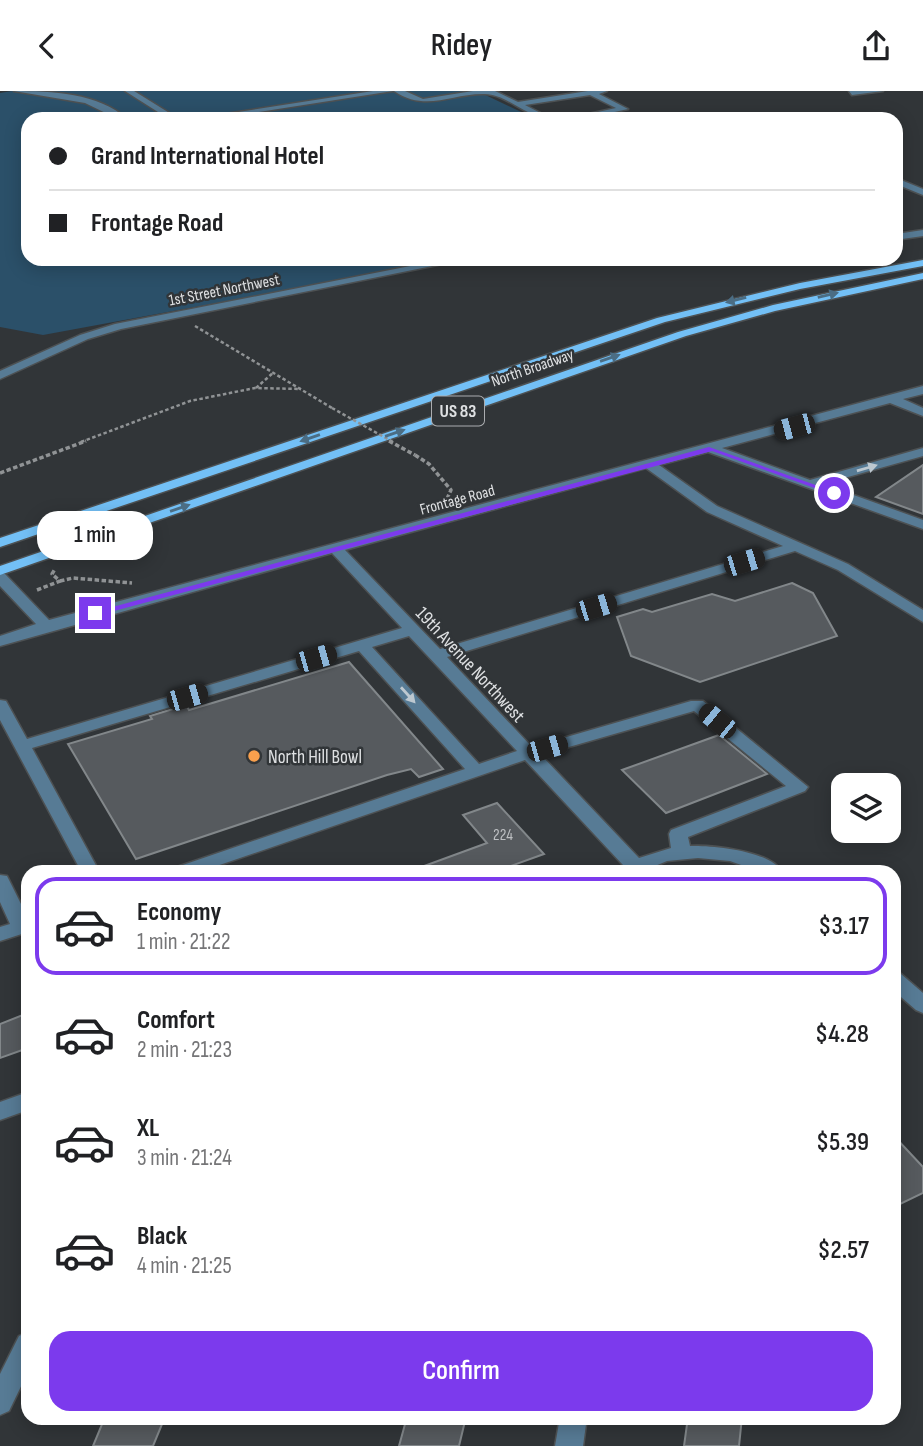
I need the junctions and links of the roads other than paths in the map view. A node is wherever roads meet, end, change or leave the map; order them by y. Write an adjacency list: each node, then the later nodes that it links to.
1 (18, 91): 11 (street)
2 (129, 91): 12 (street)
3 (389, 91): 13 (street)
4 (398, 91): 5 (street)
5 (489, 91): 10 (street)
6 (603, 91): 8 (street)
7 (879, 91): 9 (street)
8 (591, 93): 10 (street); 15 (street)
9 (852, 93)
10 (518, 104): 14 (street)
11 (116, 112)
12 (164, 112)
13 (246, 112)
14 (534, 112)
15 (608, 112)
16 (903, 184): 17 (street)
17 (923, 192)
18 (923, 233): 19 (street)
19 (903, 236)
20 (923, 263): 32 (main road, North Broadway / US 83, one-way to 32)
21 (425, 266): 23 (street, 1st Street Northwest)
22 (923, 276): 35 (main road, North Broadway / US 83, one-way to 22)
23 (0, 375)
24 (923, 390): 25 (street, Frontage Road)
25 (892, 399): 26 (street); 27 (street, Frontage Road)
26 (923, 412)
27 (712, 449): 29 (street, Frontage Road); 30 (street)
28 (923, 452): 30 (street, one-way to 28)
29 (650, 465): 33 (street); 34 (street, Frontage Road)
30 (810, 484): 31 (street)
31 (923, 525)
32 (0, 543)
33 (796, 546): 37 (street); 42 (street)
34 (335, 549): 38 (street, Frontage Road); 39 (street, 19th Avenue Northwest)
35 (0, 571)
36 (0, 577): 38 (street)
37 (923, 617)
38 (46, 626): 40 (street, Frontage Road)
39 (411, 630): 41 (street); 42 (street, 19th Avenue Northwest)
40 (0, 641)
41 (362, 645): 44 (street); 46 (street, one-way to 46)
42 (435, 656): 45 (street, 19th Avenue Northwest)
43 (0, 705): 44 (street)
44 (22, 746): 48 (street)
45 (526, 754): 46 (street); 47 (street); 50 (street, 19th Avenue Northwest)
46 (477, 771): 49 (street)
47 (682, 855): 51 (street); 52 (street)
48 (87, 865)
49 (202, 865)
50 (628, 865)
51 (643, 865)
52 (763, 865)
53 (0, 881): 54 (street)
54 (21, 919)
55 (21, 927): 56 (street)
56 (0, 935)
57 (901, 985): 58 (street)
58 (923, 1005)
59 (21, 1105): 60 (street)
60 (0, 1111)
61 (21, 1358): 62 (street)
62 (0, 1402)
63 (573, 1425): 64 (street)
64 (569, 1446)

